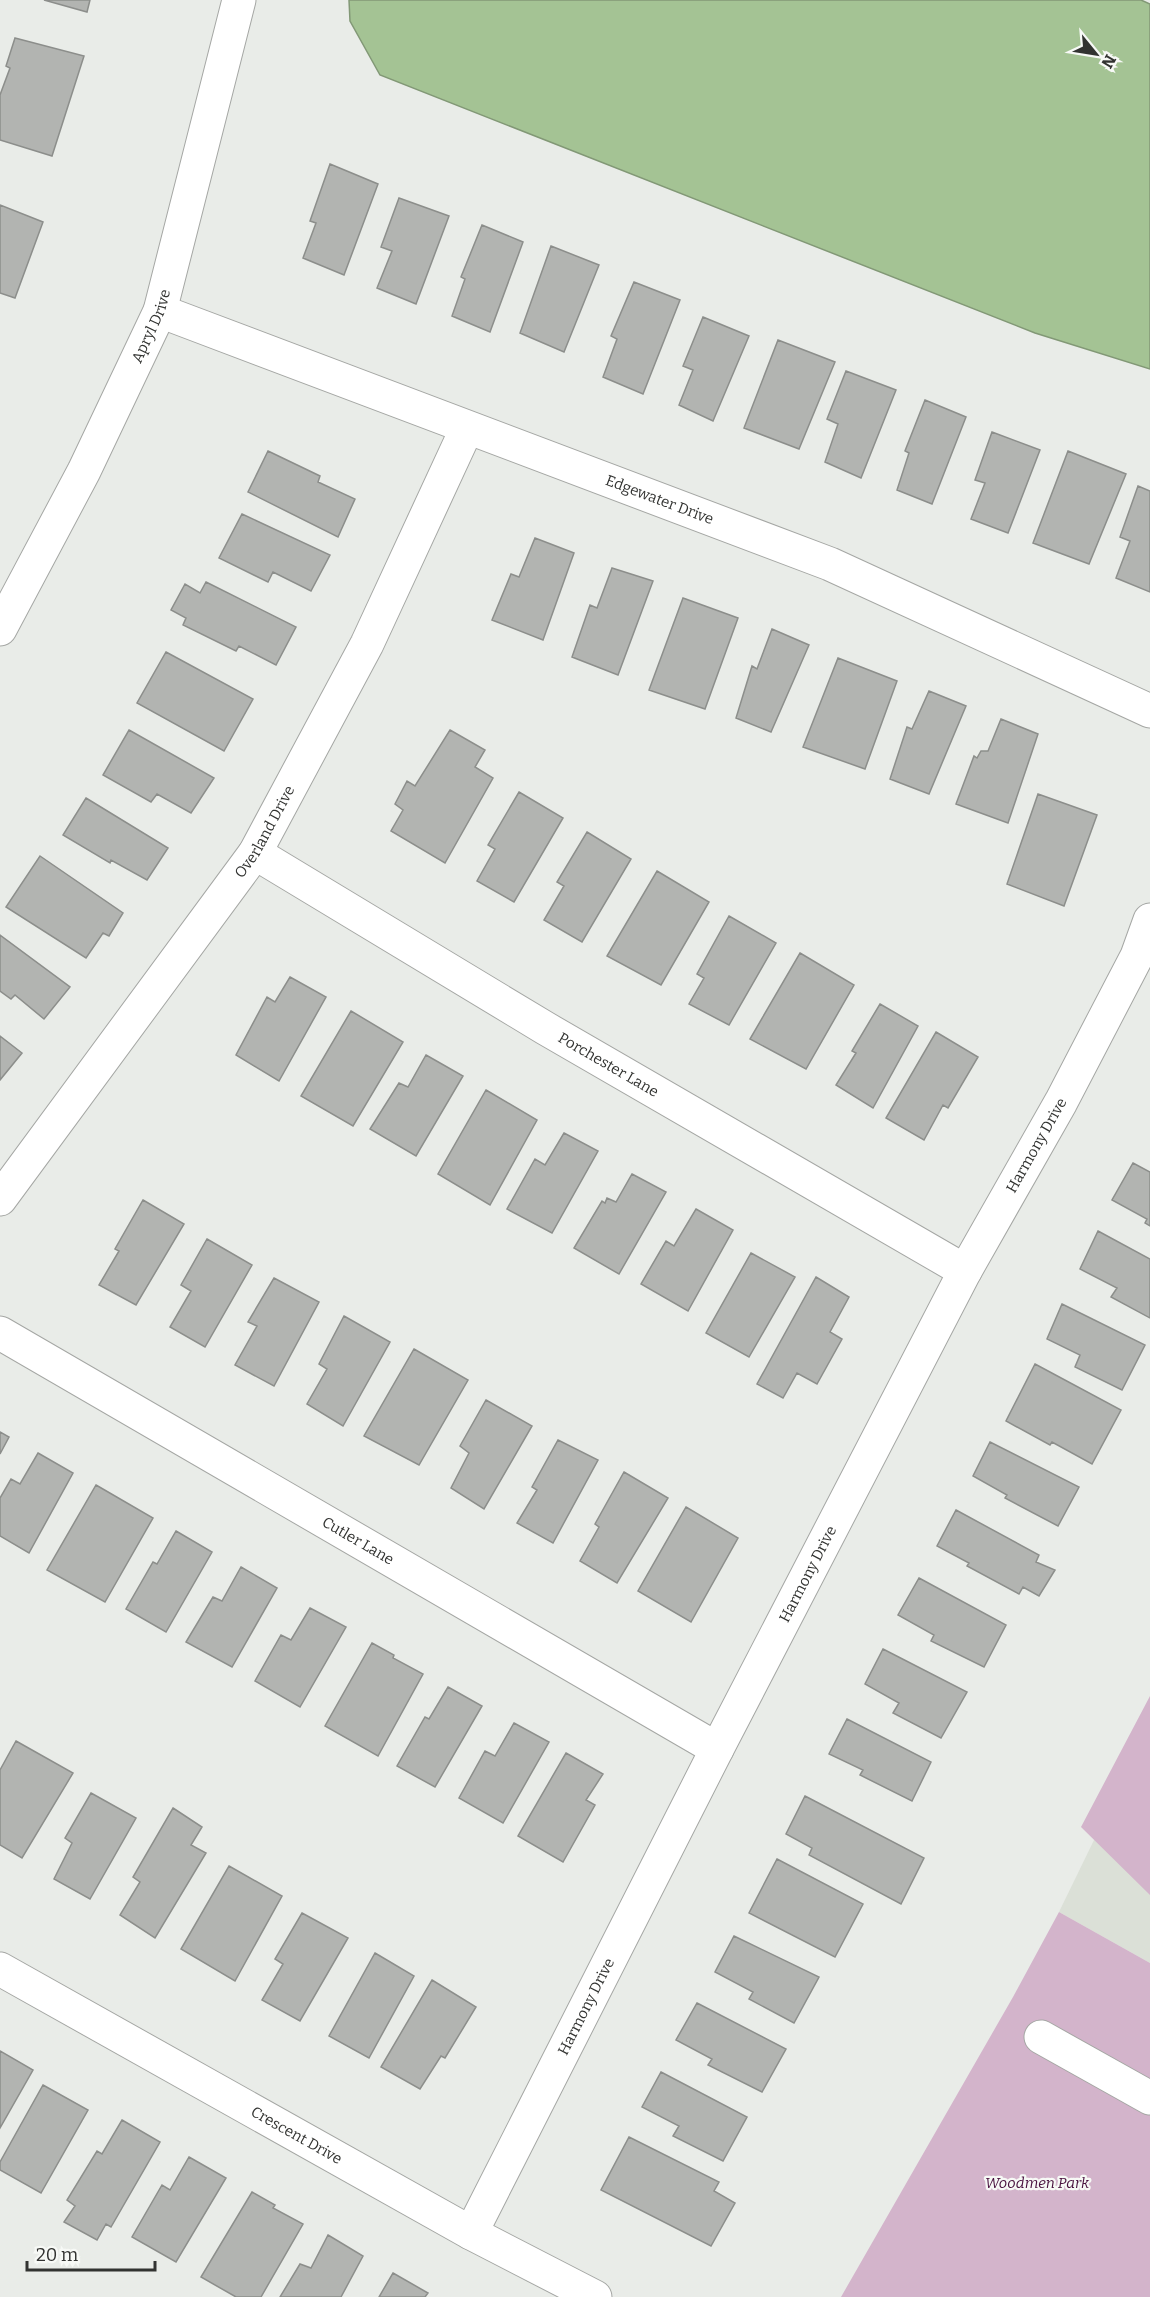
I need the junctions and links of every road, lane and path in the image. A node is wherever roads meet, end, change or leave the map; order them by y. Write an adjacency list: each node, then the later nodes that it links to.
1 (239, 0): 2 (street, Apryl Drive)
2 (160, 311): 3 (street, Edgewater Drive); 4 (street, Apryl Drive)
3 (467, 428): 5 (street, Edgewater Drive); 6 (street, Overland Drive)
4 (0, 629)
5 (1150, 711)
6 (255, 853): 8 (street, Overland Drive); 9 (street, Porchester Lane)
7 (1150, 920): 9 (street, Harmony Drive)
8 (0, 1198)
9 (965, 1272): 11 (street, Harmony Drive)
10 (0, 1334): 11 (street, Cutler Lane)
11 (717, 1749): 15 (street, Harmony Drive)
12 (0, 1970): 15 (street, Crescent Drive)
13 (1041, 2037): 14 (street)
14 (1150, 2098)
15 (471, 2233): 16 (street, Crescent Drive)
16 (595, 2297)

